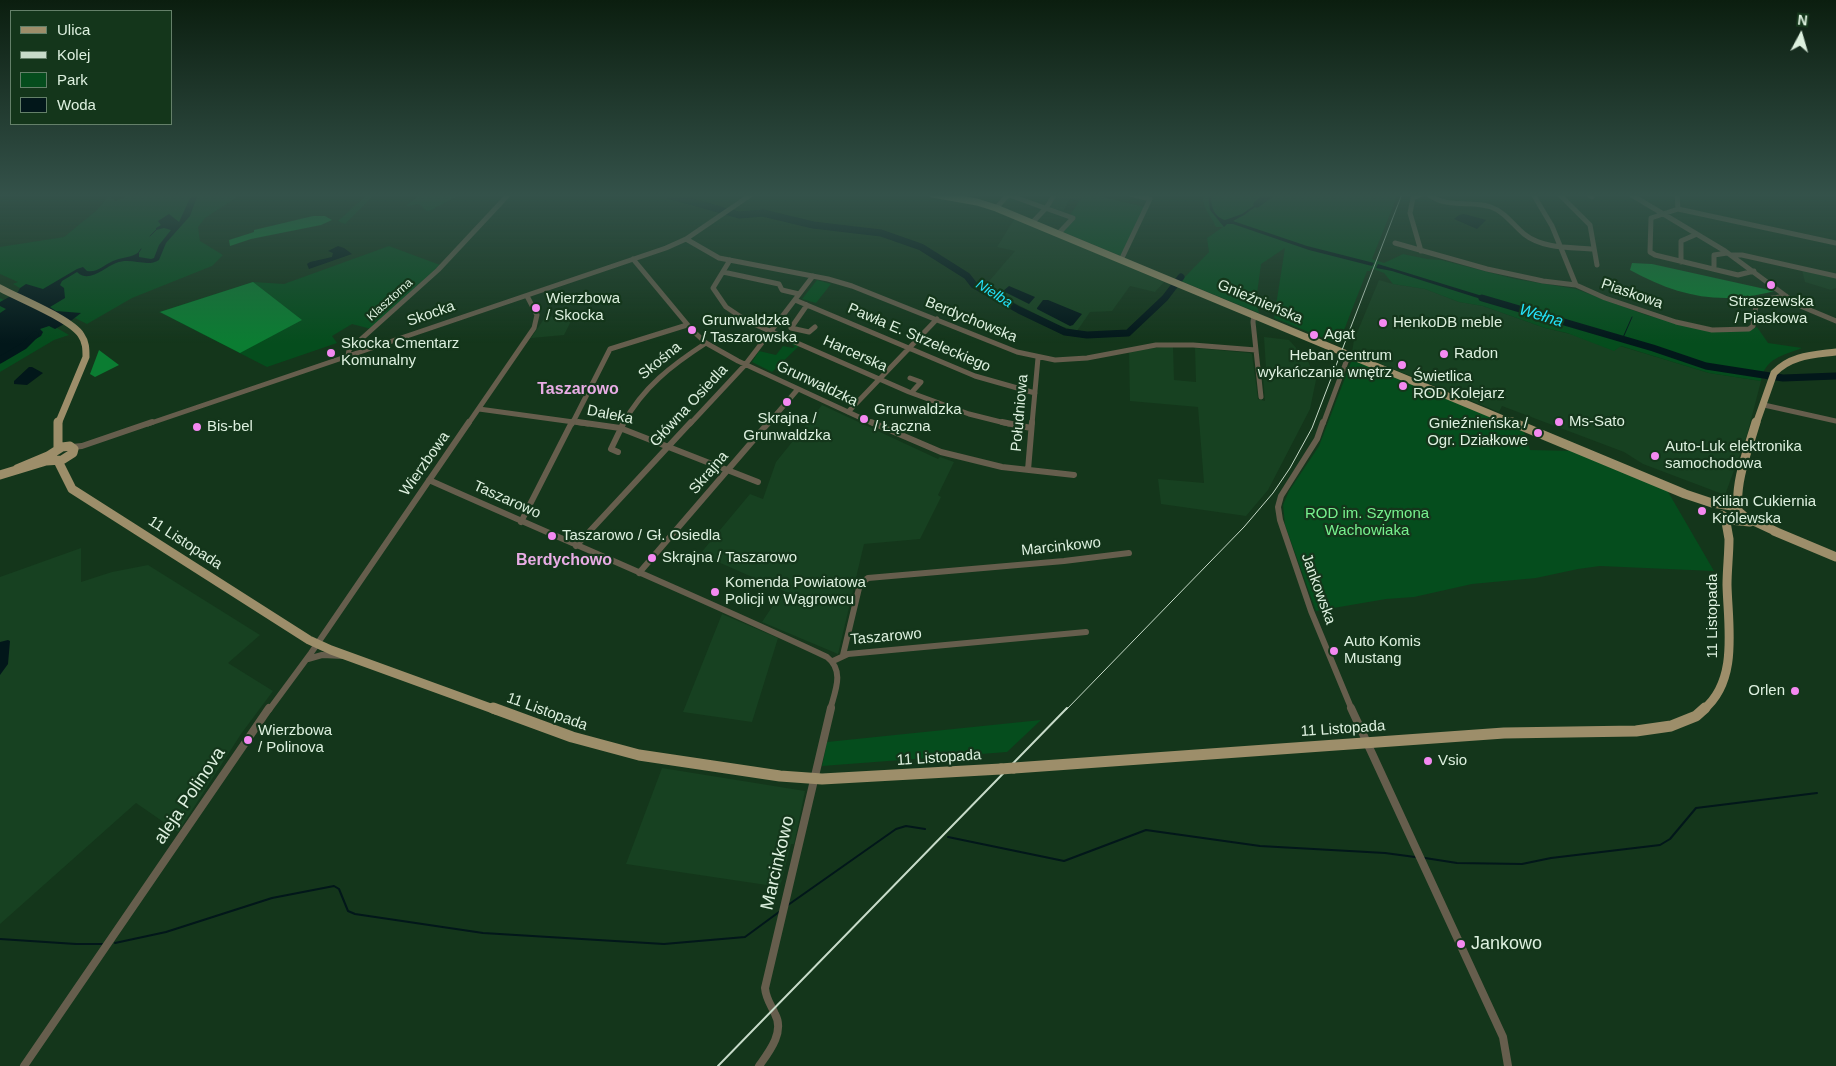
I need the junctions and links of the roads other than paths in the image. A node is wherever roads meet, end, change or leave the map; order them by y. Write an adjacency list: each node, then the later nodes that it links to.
1 (463, 244): 45 (street, Klasztorna)
2 (673, 244): 17 (street, Skocka)
3 (694, 244): 18 (street, Berdychowska)
4 (1082, 244): 19 (main road, Gnieźnieńska)
5 (1129, 244): 19 (street)
6 (1397, 244): 15 (street, Piaskowa)
7 (1419, 244): 15 (street)
8 (1546, 244): 13 (street)
9 (1593, 244): 14 (street)
10 (1649, 244): 20 (street)
11 (1681, 244): 20 (street)
12 (1713, 244): 16 (street)
13 (1560, 246): 14 (street); 27 (street)
14 (1594, 249): 21 (street)
15 (1421, 251): 27 (street, Piaskowa)
16 (1729, 254): 22 (street); 23 (street); 26 (street)
17 (633, 259): 30 (street, Skocka); 37 (street, Grunwaldzka)
18 (730, 260): 24 (street, Harcerska); 25 (street, Berdychowska)
19 (1121, 260): 34 (main road, Gnieźnieńska)
20 (1681, 262): 22 (street)
21 (1597, 265)
22 (1714, 269): 23 (street)
23 (1754, 271): 31 (street)
24 (723, 272): 29 (street); 39 (street, Harcerska)
25 (813, 276): 29 (street, Główna Osiedla); 35 (street, Berdychowska)
26 (1836, 276)
27 (1576, 285): 31 (street, Piaskowa)
28 (0, 288): 63 (main road, 11 Listopada)
29 (799, 294): 32 (street, Główna Osiedla)
30 (527, 296): 45 (street, Skocka); 55 (street, Wierzbowa)
31 (1786, 296): 36 (street)
32 (795, 300): 33 (street, Pawła E. Strzeleckiego); 39 (street, Główna Osiedla)
33 (807, 305): 38 (street); 41 (street, Pawła E. Strzeleckiego)
34 (1254, 315): 42 (street); 44 (main road, Gnieźnieńska)
35 (937, 319): 41 (street); 46 (street, Berdychowska)
36 (1836, 321)
37 (687, 325): 40 (street, Grunwaldzka); 57 (street)
38 (815, 327)
39 (770, 332): 47 (street, Główna Osiedla); 48 (street, Harcerska)
40 (706, 342): 47 (street, Grunwaldzka); 59 (street, Skośna)
41 (909, 348): 48 (street); 52 (street, Pawła E. Strzeleckiego)
42 (1256, 350): 46 (street, Berdychowska); 53 (street)
43 (1836, 352): 54 (main road, 11 Listopada)
44 (1349, 354): 71 (main road, Gnieźnieńska); 86 (street, Jankowska)
45 (348, 356): 63 (street, Skocka)
46 (1038, 358): 52 (street, Południowa)
47 (745, 365): 50 (street, Grunwaldzka); 61 (street, Główna Osiedla)
48 (880, 378): 51 (street, Harcerska); 56 (street)
49 (910, 378): 51 (street)
50 (798, 389): 56 (street, Grunwaldzka); 64 (street, Skrajna)
51 (912, 392): 60 (street, Harcerska)
52 (1035, 393): 60 (street, Południowa)
53 (1261, 398)
54 (1764, 405): 58 (street); 70 (main road, 11 Listopada)
55 (479, 409): 57 (street, Daleka); 68 (street, Wierzbowa)
56 (848, 412): 65 (street, Grunwaldzka)
57 (573, 421): 59 (street, Daleka); 73 (street)
58 (1836, 422)
59 (620, 428): 61 (street, Daleka); 62 (street, Skośna)
60 (1032, 428): 65 (street, Południowa)
61 (670, 446): 64 (street, Daleka); 75 (street, Główna Osiedla)
62 (618, 452)
63 (63, 454): 66 (main road, Skocka); 81 (main road, 11 Listopada)
64 (728, 470): 69 (street, Daleka); 79 (street, Skrajna)
65 (1028, 470): 67 (street, Grunwaldzka)
66 (0, 475)
67 (1074, 475)
68 (429, 480): 73 (street, Taszarowo); 81 (street, Wierzbowa)
69 (758, 482)
70 (1739, 482): 71 (main road, 11 Listopada); 72 (main road, 11 Listopada)
71 (1722, 509): 72 (main road); 72 (main road); 76 (main road, 11 Listopada)
72 (1737, 516): 74 (main road); 76 (main road, 11 Listopada)
73 (521, 522): 75 (street, Taszarowo)
74 (1777, 532): 78 (main road)
75 (576, 546): 79 (street, Taszarowo)
76 (1728, 546): 86 (main road, 11 Listopada)
77 (1129, 553): 82 (street, Marcinkowo)
78 (1836, 556)
79 (639, 573): 84 (street, Taszarowo)
80 (1086, 632): 82 (street, Taszarowo)
81 (316, 644): 83 (main road, 11 Listopada); 85 (street, aleja Polinova)
82 (843, 655): 84 (street, Taszarowo)
83 (348, 656): 85 (street); 87 (main road, 11 Listopada)
84 (833, 661): 87 (street, Marcinkowo)
85 (303, 662): 88 (street, aleja Polinova)
86 (1366, 742): 87 (main road, 11 Listopada, bridge); 90 (street, Jankowska)
87 (815, 779): 89 (street, Marcinkowo)
88 (24, 1066)
89 (759, 1066)
90 (1508, 1066)

